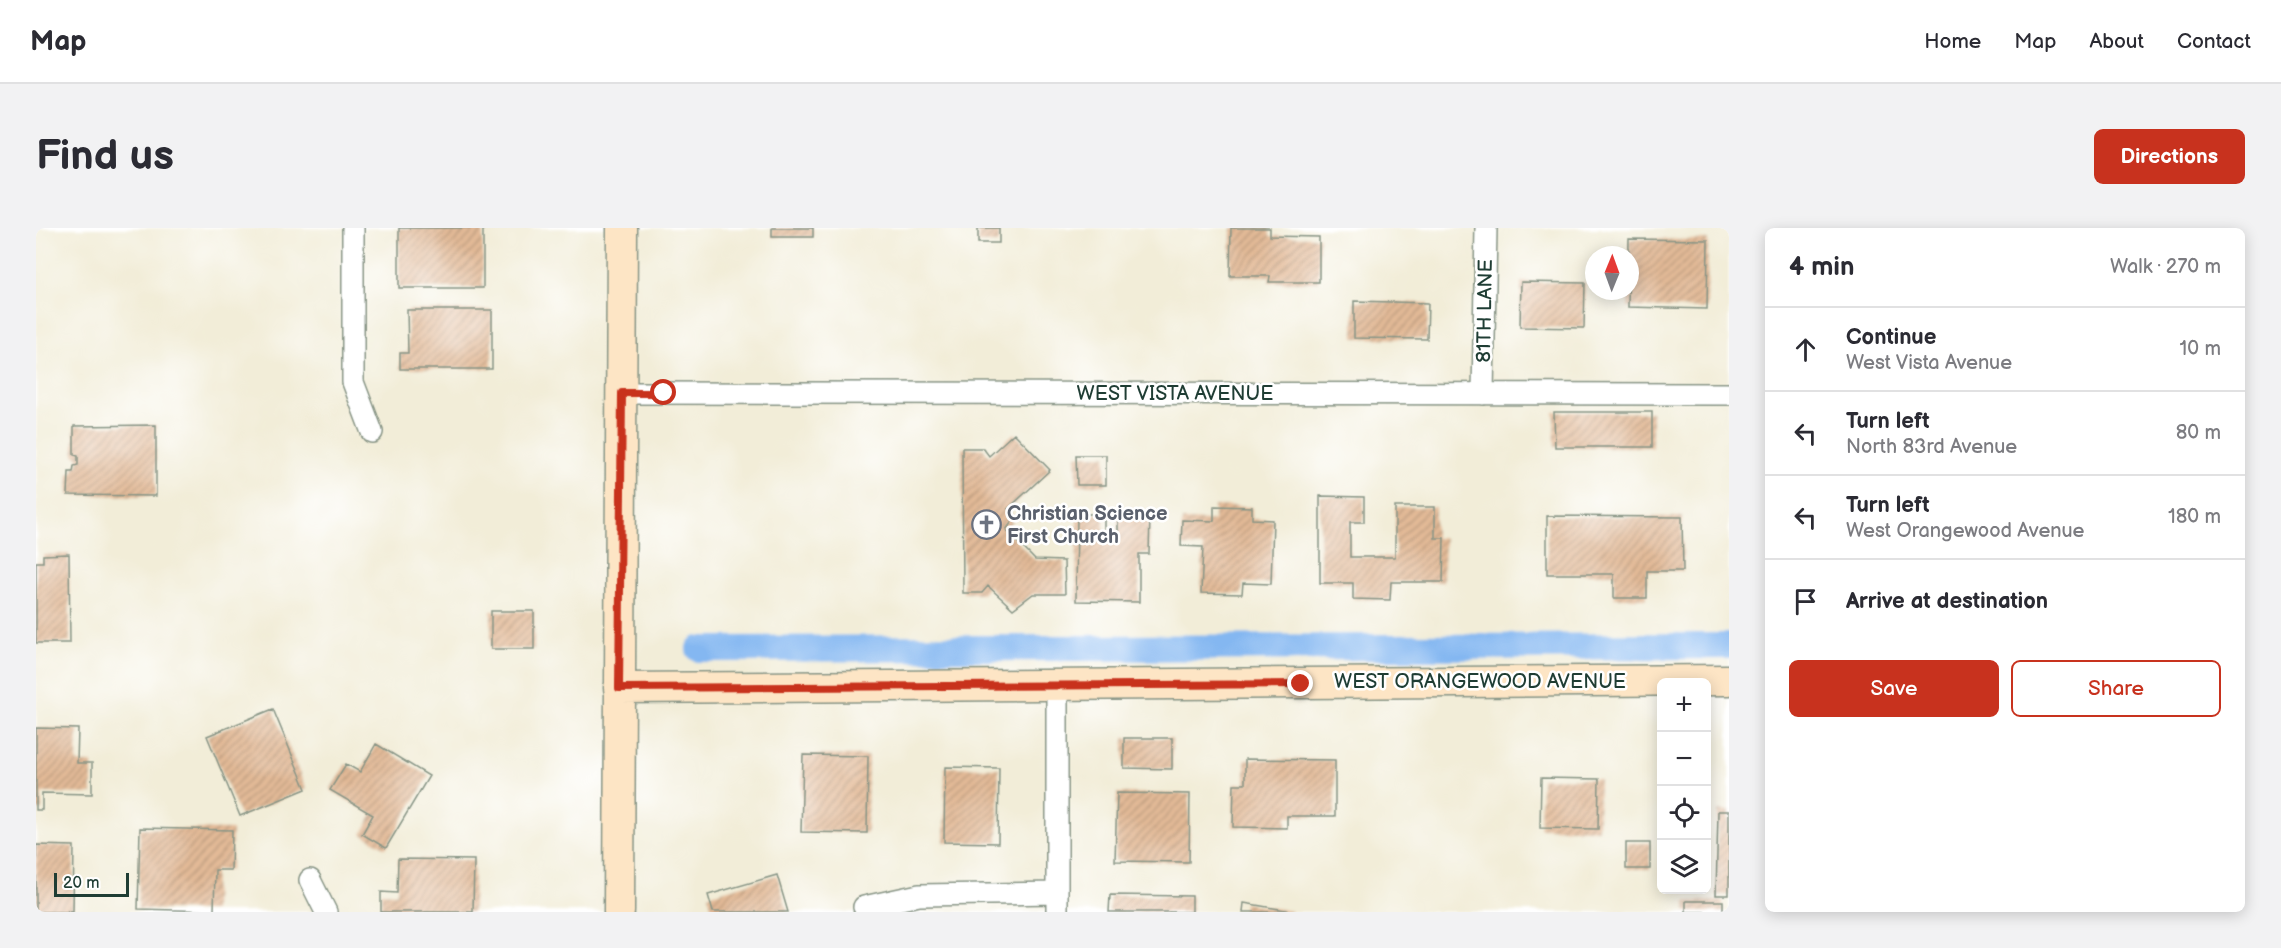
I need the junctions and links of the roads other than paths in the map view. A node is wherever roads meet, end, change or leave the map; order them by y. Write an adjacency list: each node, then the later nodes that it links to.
1 (353, 228): 7 (street)
2 (622, 228): 4 (street)
3 (1486, 228): 5 (street, 81TH LANE)
4 (622, 393): 5 (street, WEST VISTA AVENUE); 10 (street)
5 (1483, 394): 6 (street, WEST VISTA AVENUE)
6 (1729, 394)
7 (372, 432)
8 (1729, 680): 9 (street, WEST ORANGEWOOD AVENUE)
9 (1057, 686): 10 (street, WEST ORANGEWOOD AVENUE); 12 (street)
10 (619, 688): 15 (street)
11 (310, 880): 14 (street)
12 (1057, 903): 13 (street)
13 (864, 908)
14 (326, 912)
15 (619, 912)

